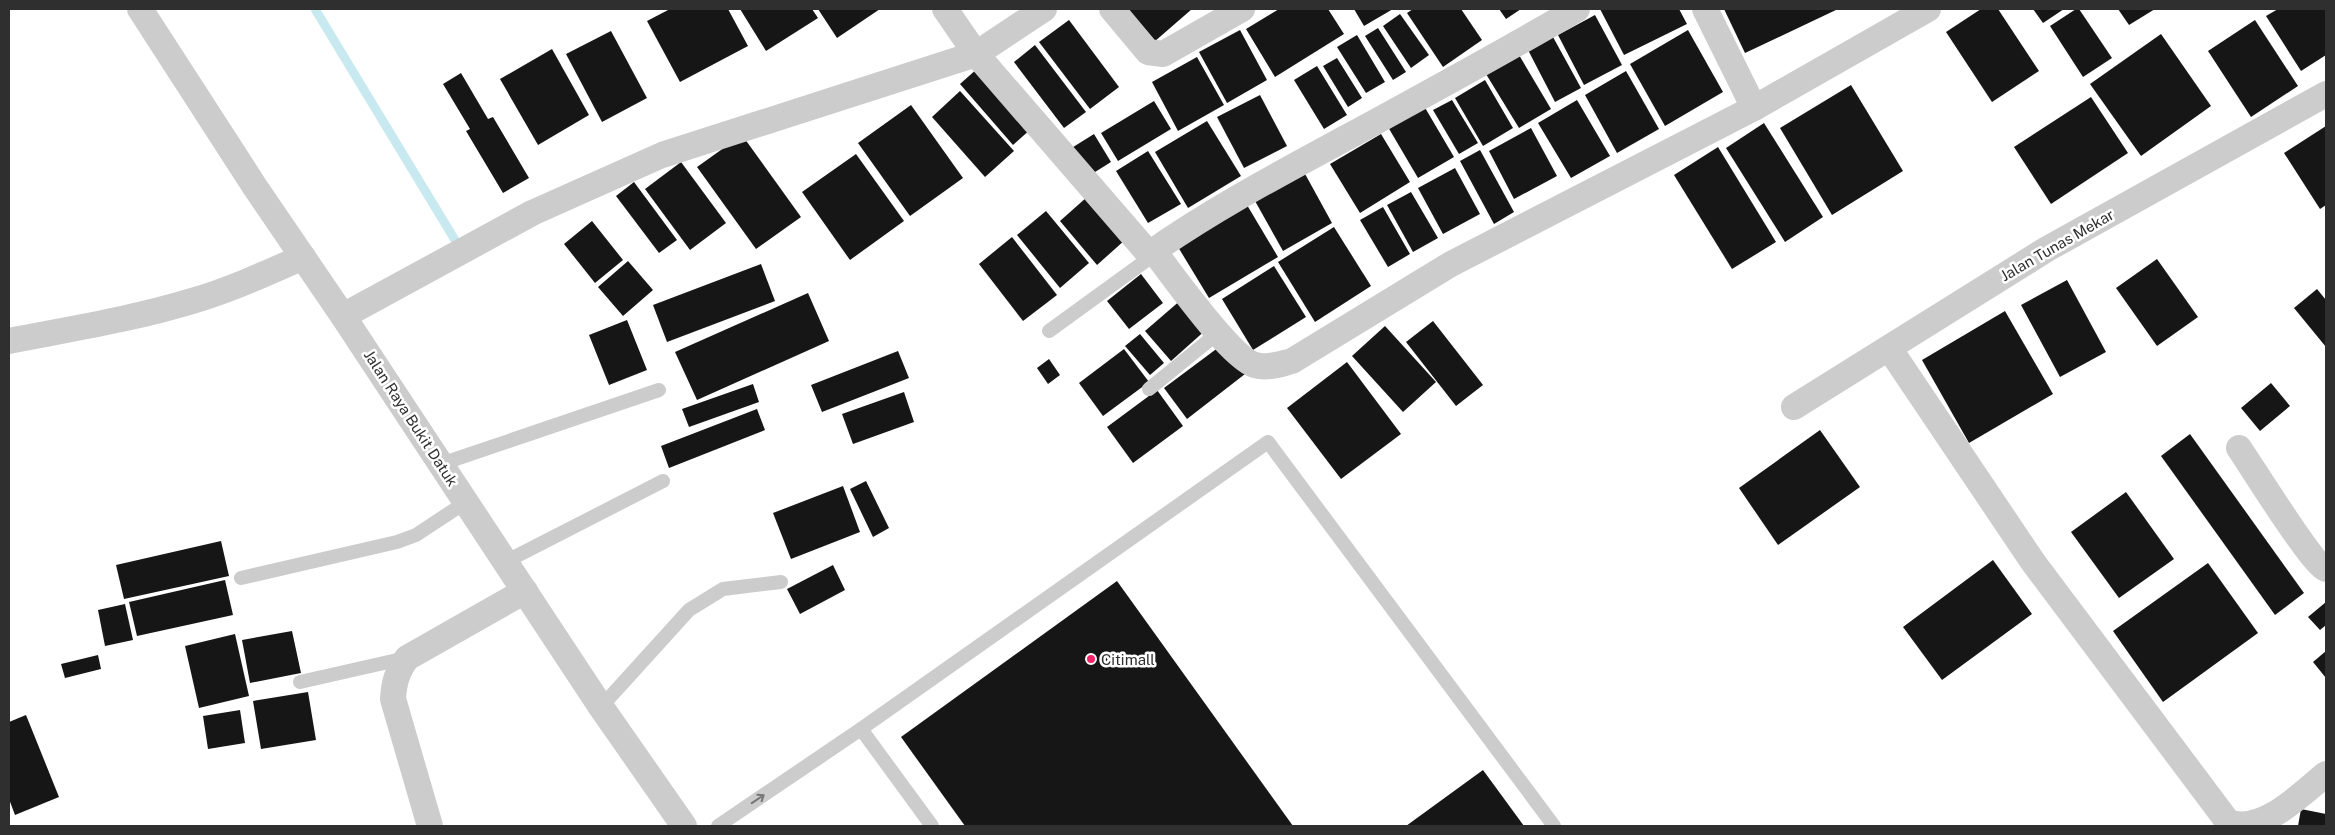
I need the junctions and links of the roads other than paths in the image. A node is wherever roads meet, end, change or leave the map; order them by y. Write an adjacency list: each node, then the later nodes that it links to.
1 (140, 9): 14 (street, Jalan Raya Bukit Datuk)
2 (945, 9): 10 (street)
3 (1044, 9): 10 (street)
4 (1112, 9): 5 (street)
5 (1242, 9)
6 (1577, 9): 13 (street)
7 (1706, 9): 12 (street)
8 (1928, 9): 9 (street)
9 (1902, 15): 12 (street)
10 (976, 54): 13 (street); 15 (street)
11 (2326, 94): 19 (street, Jalan Tunas Mekar)
12 (1754, 108): 17 (street)
13 (1152, 254): 16 (lane); 17 (street)
14 (303, 258): 15 (street, Jalan Raya Bukit Datuk); 18 (street)
15 (343, 316): 24 (street, Jalan Raya Bukit Datuk)
16 (1049, 331)
17 (1218, 333): 20 (lane)
18 (9, 341)
19 (1889, 348): 22 (street, Jalan Tunas Mekar); 36 (street)
20 (1149, 389)
21 (659, 390): 24 (lane)
22 (1794, 407)
23 (2239, 448): 28 (street)
24 (441, 464): 26 (street, Jalan Raya Bukit Datuk)
25 (663, 481): 27 (lane)
26 (466, 502): 27 (street, Jalan Raya Bukit Datuk); 29 (lane)
27 (505, 562): 31 (street, Jalan Raya Bukit Datuk)
28 (2326, 569)
29 (241, 578)
30 (781, 582): 34 (lane)
31 (525, 591): 32 (street); 34 (street, Jalan Raya Bukit Datuk)
32 (407, 658): 33 (lane); 37 (street)
33 (300, 682)
34 (601, 707): 38 (street, Jalan Raya Bukit Datuk)
35 (861, 729): 39 (lane, one-way to 35); 40 (lane); 41 (lane)
36 (2326, 774)
37 (430, 826)
38 (684, 826)
39 (718, 826)
40 (932, 826)
41 (1554, 826)

